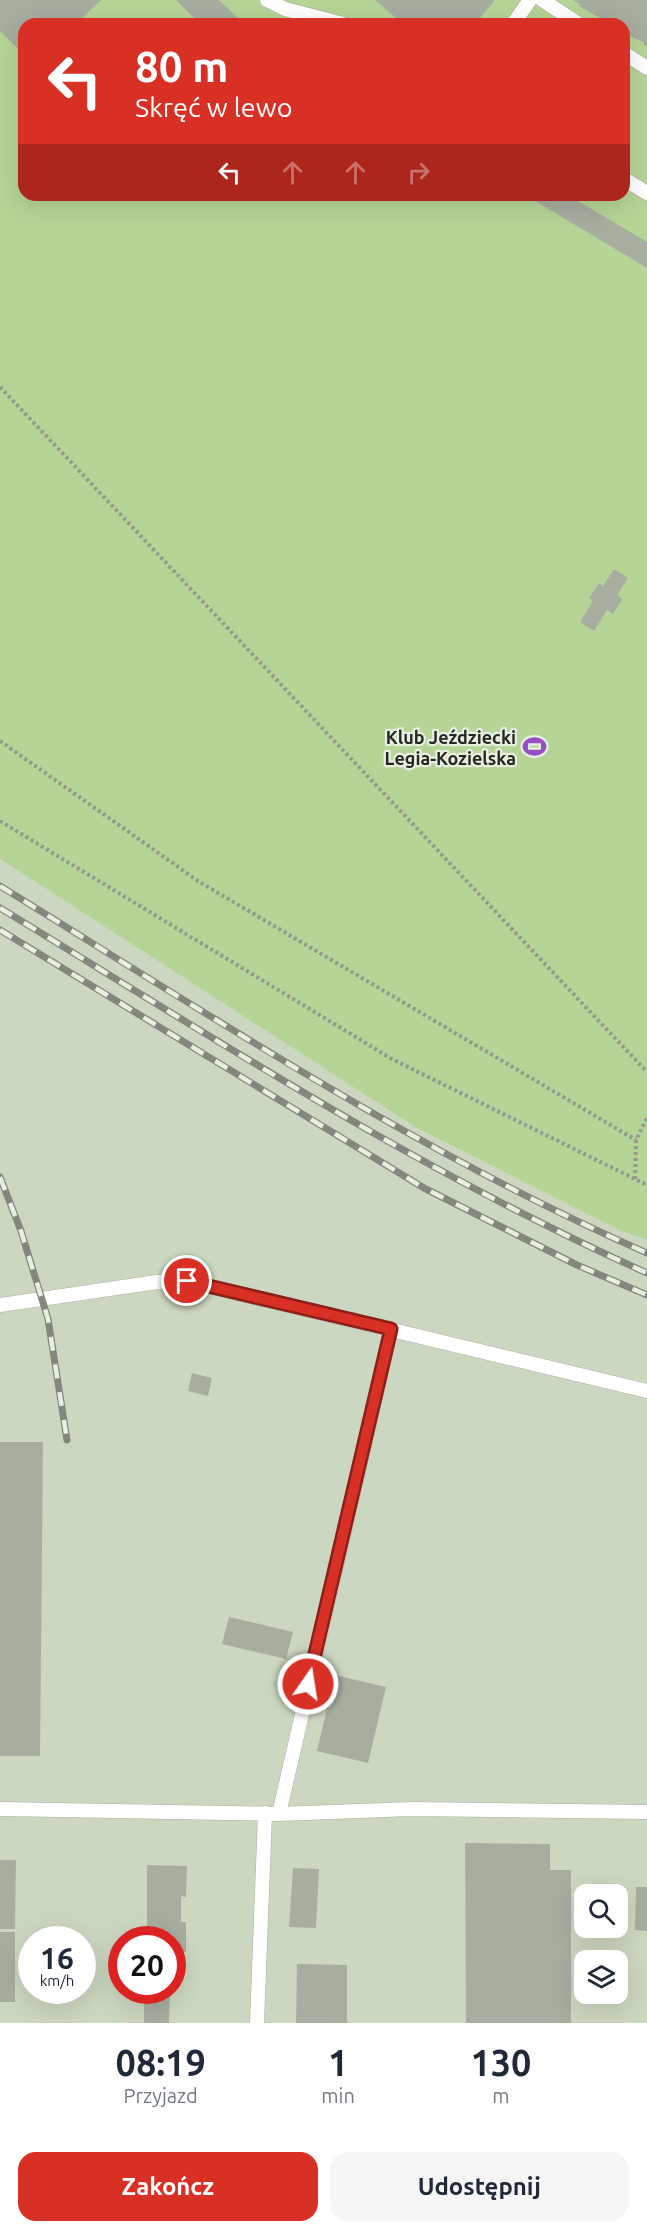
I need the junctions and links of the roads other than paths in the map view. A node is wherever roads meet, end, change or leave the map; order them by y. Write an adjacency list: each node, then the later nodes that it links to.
1 (267, 0): 4 (lane)
2 (530, 0): 5 (lane)
3 (542, 0): 6 (lane)
4 (320, 18)
5 (517, 18)
6 (570, 18)
7 (630, 57): 8 (lane)
8 (647, 68)
9 (630, 183): 10 (lane)
10 (647, 193)
11 (0, 1305): 12 (lane)
12 (391, 1329): 13 (lane); 16 (lane)
13 (647, 1391)
14 (0, 1809): 16 (lane)
15 (647, 1812): 16 (lane)
16 (272, 1813): 17 (lane)
17 (257, 2023)

